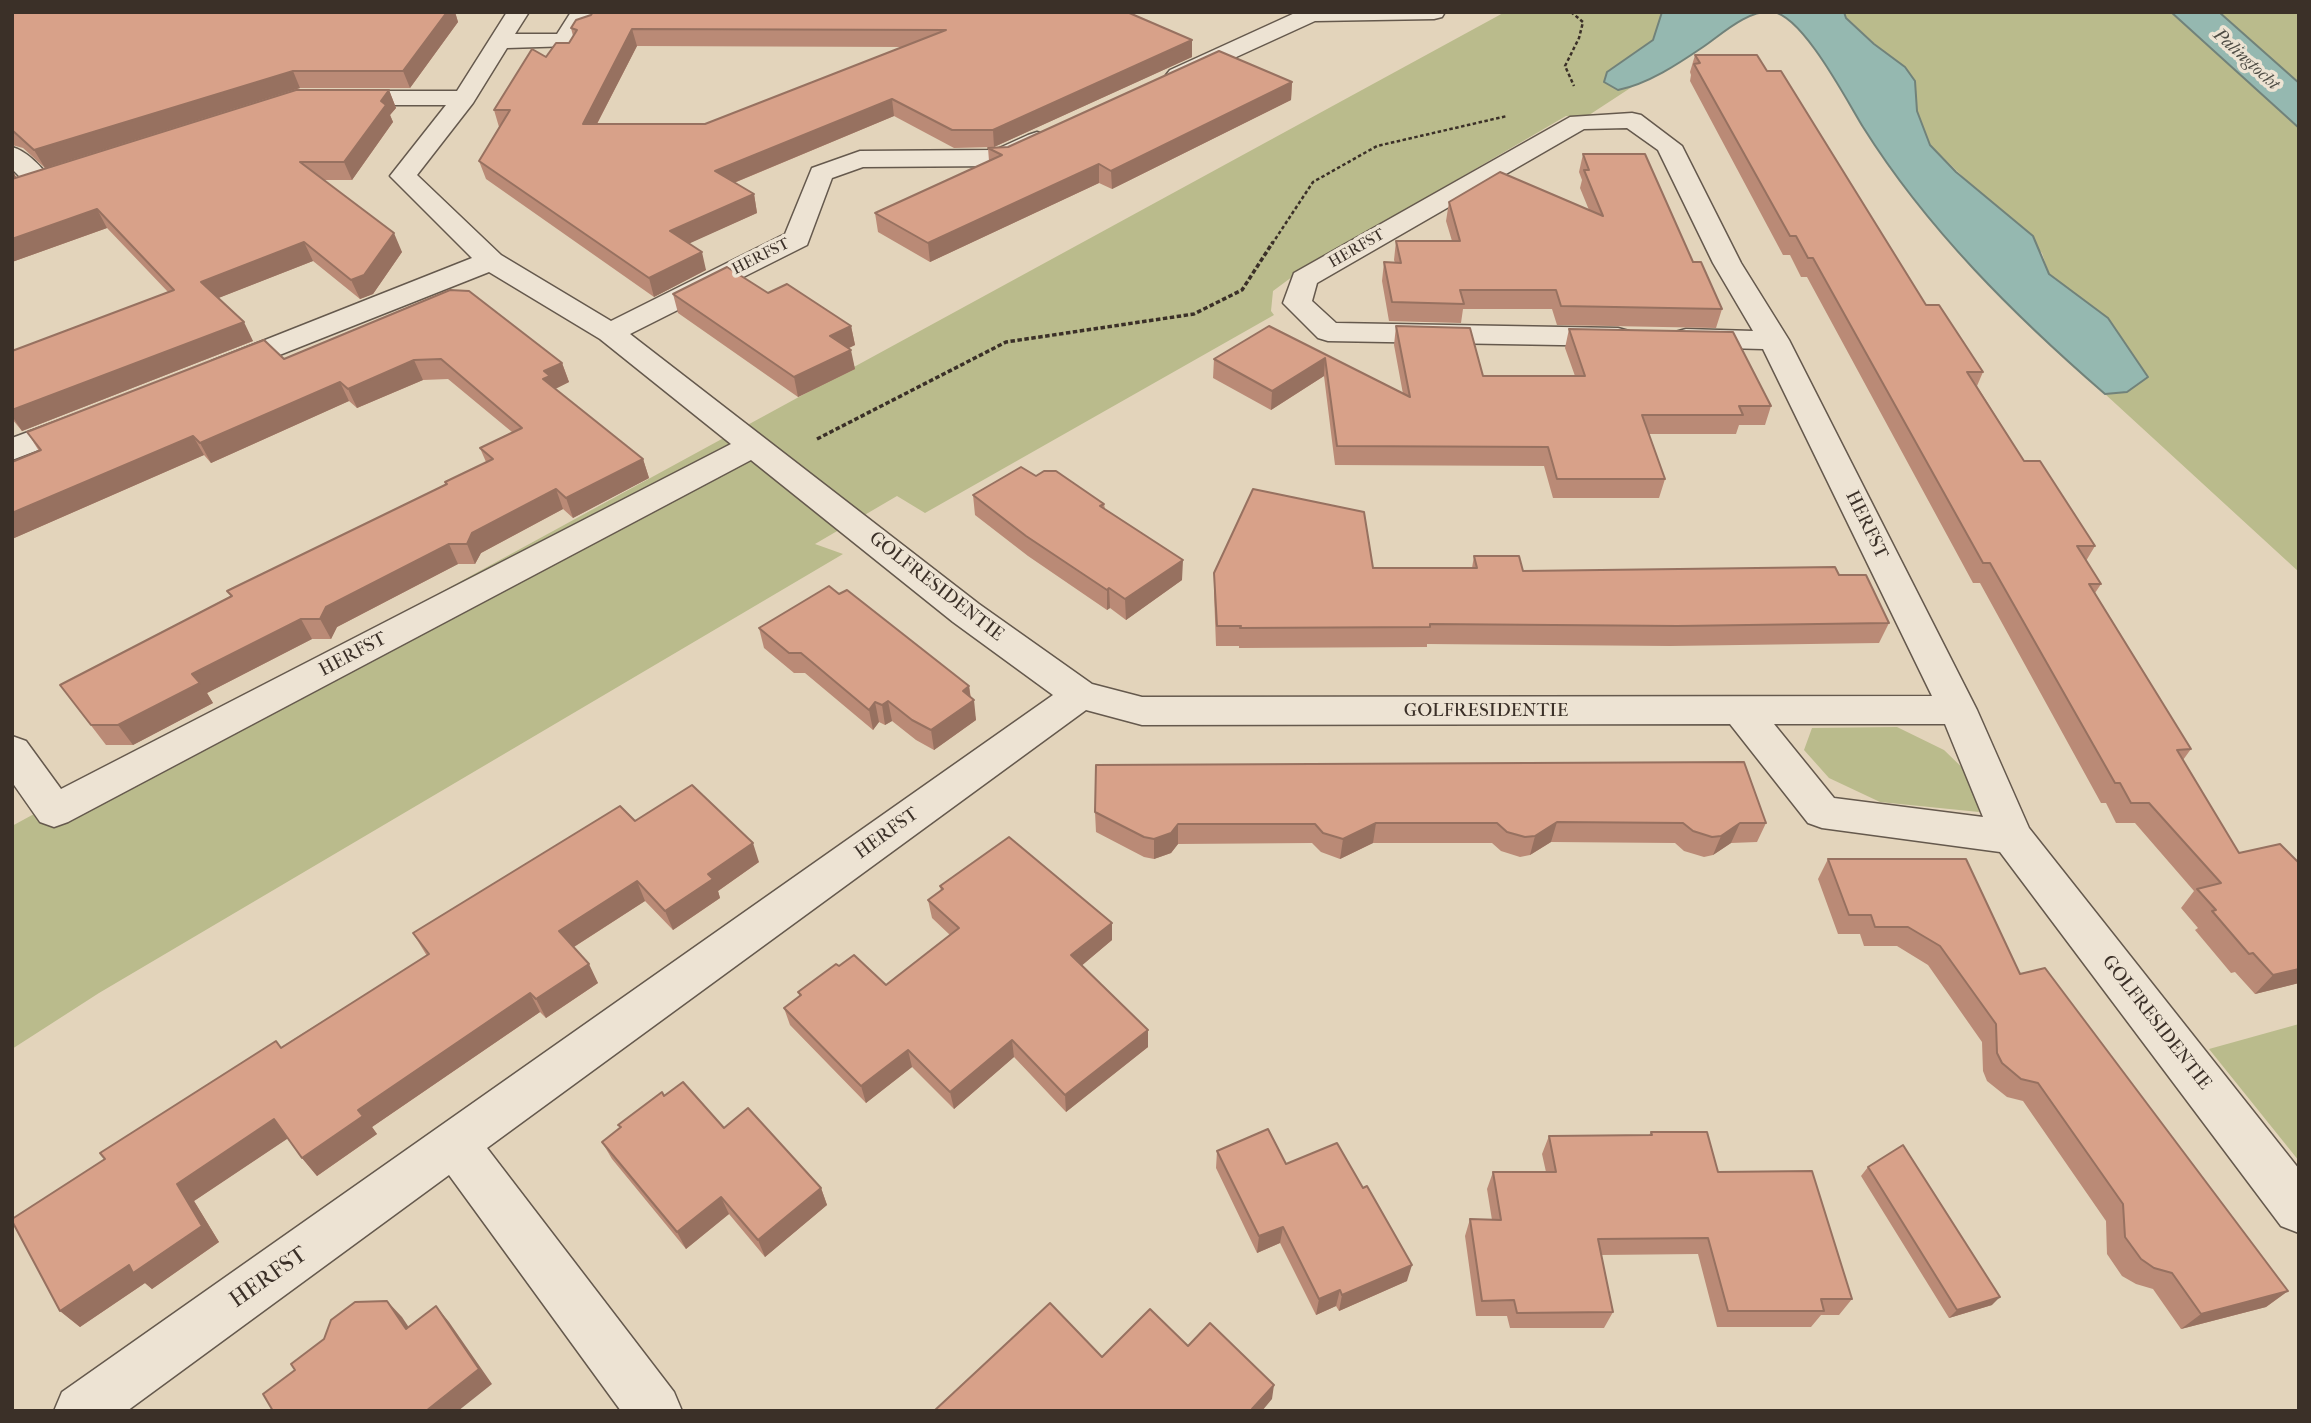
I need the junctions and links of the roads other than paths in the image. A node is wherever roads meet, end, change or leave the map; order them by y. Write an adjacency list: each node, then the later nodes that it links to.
1 (582, 12): 3 (street, GOLFRESIDENTIE)
2 (1434, 12): 4 (street)
3 (509, 27): 6 (street, GOLFRESIDENTIE)
4 (1160, 82)
5 (314, 98): 6 (street)
6 (464, 98): 12 (street, GOLFRESIDENTIE)
7 (1061, 129): 13 (street, HERFST)
8 (12, 155): 10 (street)
9 (65, 173): 10 (street)
10 (39, 181): 11 (street)
11 (12, 191)
12 (491, 261): 13 (street, GOLFRESIDENTIE); 15 (street)
13 (610, 333): 18 (street, GOLFRESIDENTIE)
14 (1774, 340): 14 (street, HERFST); 21 (street, HERFST)
15 (193, 379)
16 (103, 414): 17 (street)
17 (12, 450)
18 (764, 453): 19 (street, GOLFRESIDENTIE); 22 (street, HERFST)
19 (1080, 695): 20 (street, GOLFRESIDENTIE); 24 (street, HERFST)
20 (1740, 710): 21 (street, GOLFRESIDENTIE); 23 (street)
21 (1958, 710): 23 (street, GOLFRESIDENTIE)
22 (12, 751)
23 (2012, 837): 25 (street, GOLFRESIDENTIE)
24 (456, 1145): 26 (street, HERFST); 27 (street)
25 (2299, 1209)
26 (81, 1411)
27 (655, 1411)

